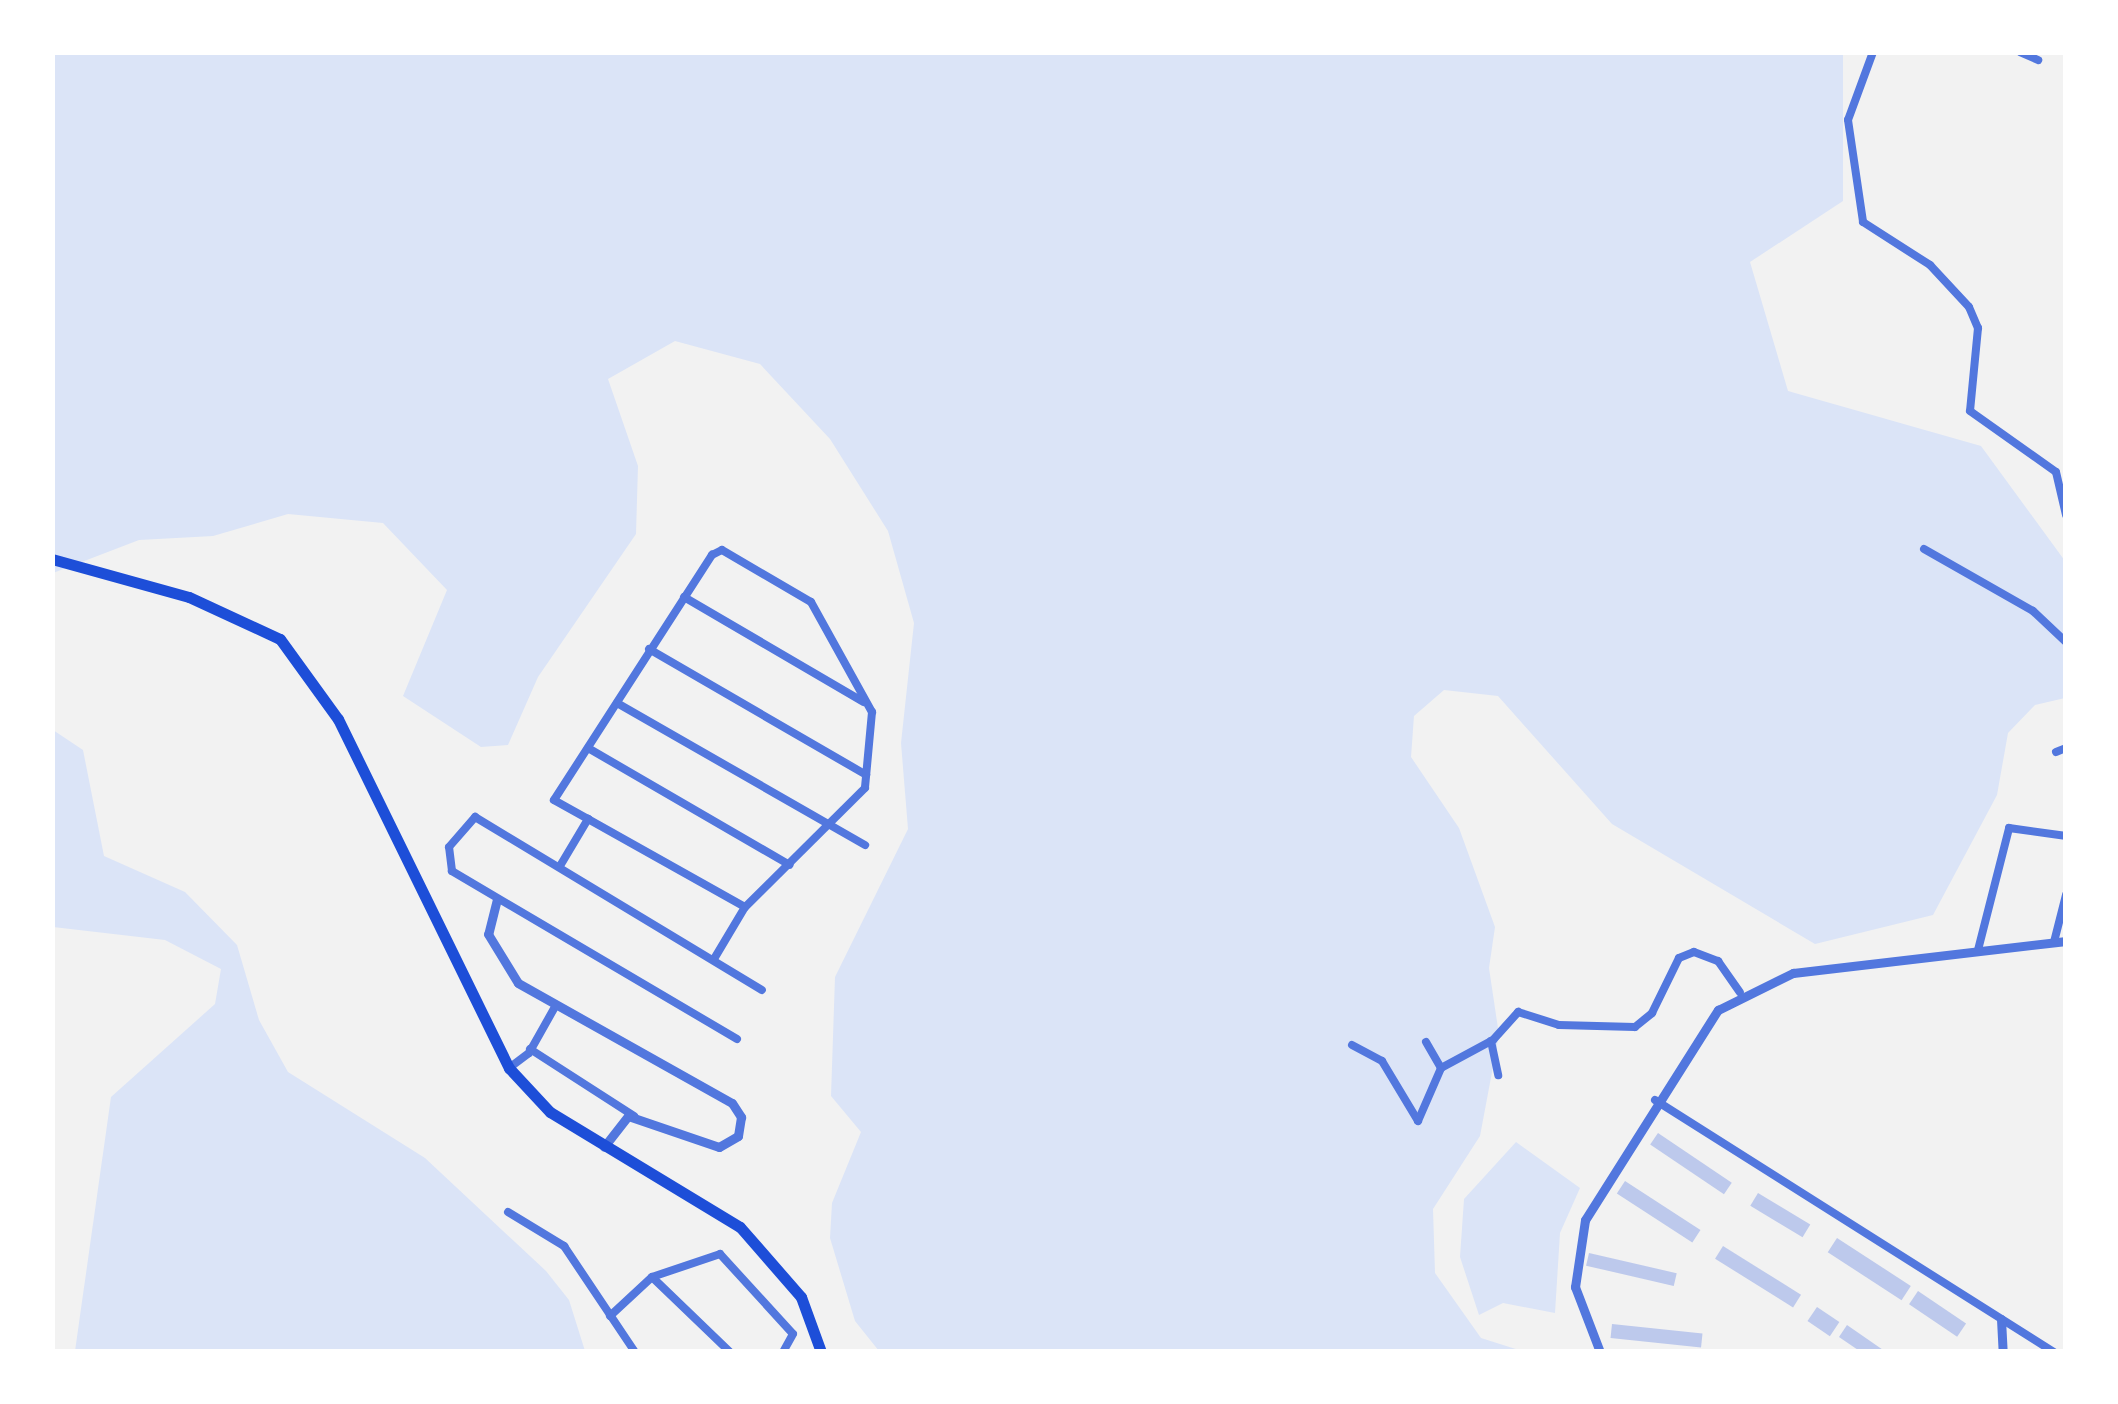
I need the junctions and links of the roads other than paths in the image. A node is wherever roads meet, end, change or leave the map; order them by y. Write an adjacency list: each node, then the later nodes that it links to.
1 (1873, 52): 4 (street)
2 (2020, 52): 3 (street)
3 (2038, 60)
4 (2066, 515)
5 (1924, 549): 8 (street)
6 (52, 559): 34 (main road)
7 (684, 597): 9 (street); 11 (street); 11 (street)
8 (2066, 642)
9 (650, 649): 10 (street); 13 (street)
10 (617, 703): 12 (street); 15 (street)
11 (868, 704): 13 (street)
12 (588, 748): 14 (street); 18 (street)
13 (866, 775): 15 (street)
14 (588, 819): 19 (street); 22 (street)
15 (832, 826): 17 (street); 18 (street)
16 (2066, 836): 24 (street)
17 (865, 845)
18 (790, 865): 22 (street)
19 (560, 866): 21 (street); 25 (street)
20 (2066, 894): 23 (street)
21 (497, 899): 28 (street); 29 (street)
22 (745, 906): 25 (street)
23 (2060, 941): 24 (street)
24 (1978, 950): 27 (street)
25 (714, 958): 26 (street)
26 (762, 990)
27 (1740, 992): 30 (street); 37 (street)
28 (556, 1005): 33 (street); 38 (street)
29 (736, 1039)
30 (1490, 1041): 35 (street); 36 (street)
31 (1426, 1042): 35 (street)
32 (1352, 1045): 35 (street)
33 (530, 1049): 34 (street); 38 (street)
34 (508, 1068): 39 (main road)
35 (1441, 1068)
36 (1498, 1075)
37 (1655, 1100): 43 (street); 48 (street)
38 (634, 1116): 39 (street)
39 (604, 1148): 47 (main road)
40 (508, 1212): 42 (street)
41 (652, 1278): 42 (street); 45 (street); 46 (street)
42 (610, 1316): 44 (street)
43 (2000, 1319): 49 (street); 50 (street)
44 (635, 1352)
45 (730, 1352)
46 (783, 1352)
47 (821, 1352)
48 (1600, 1352)
49 (2003, 1352)
50 (2054, 1352)

